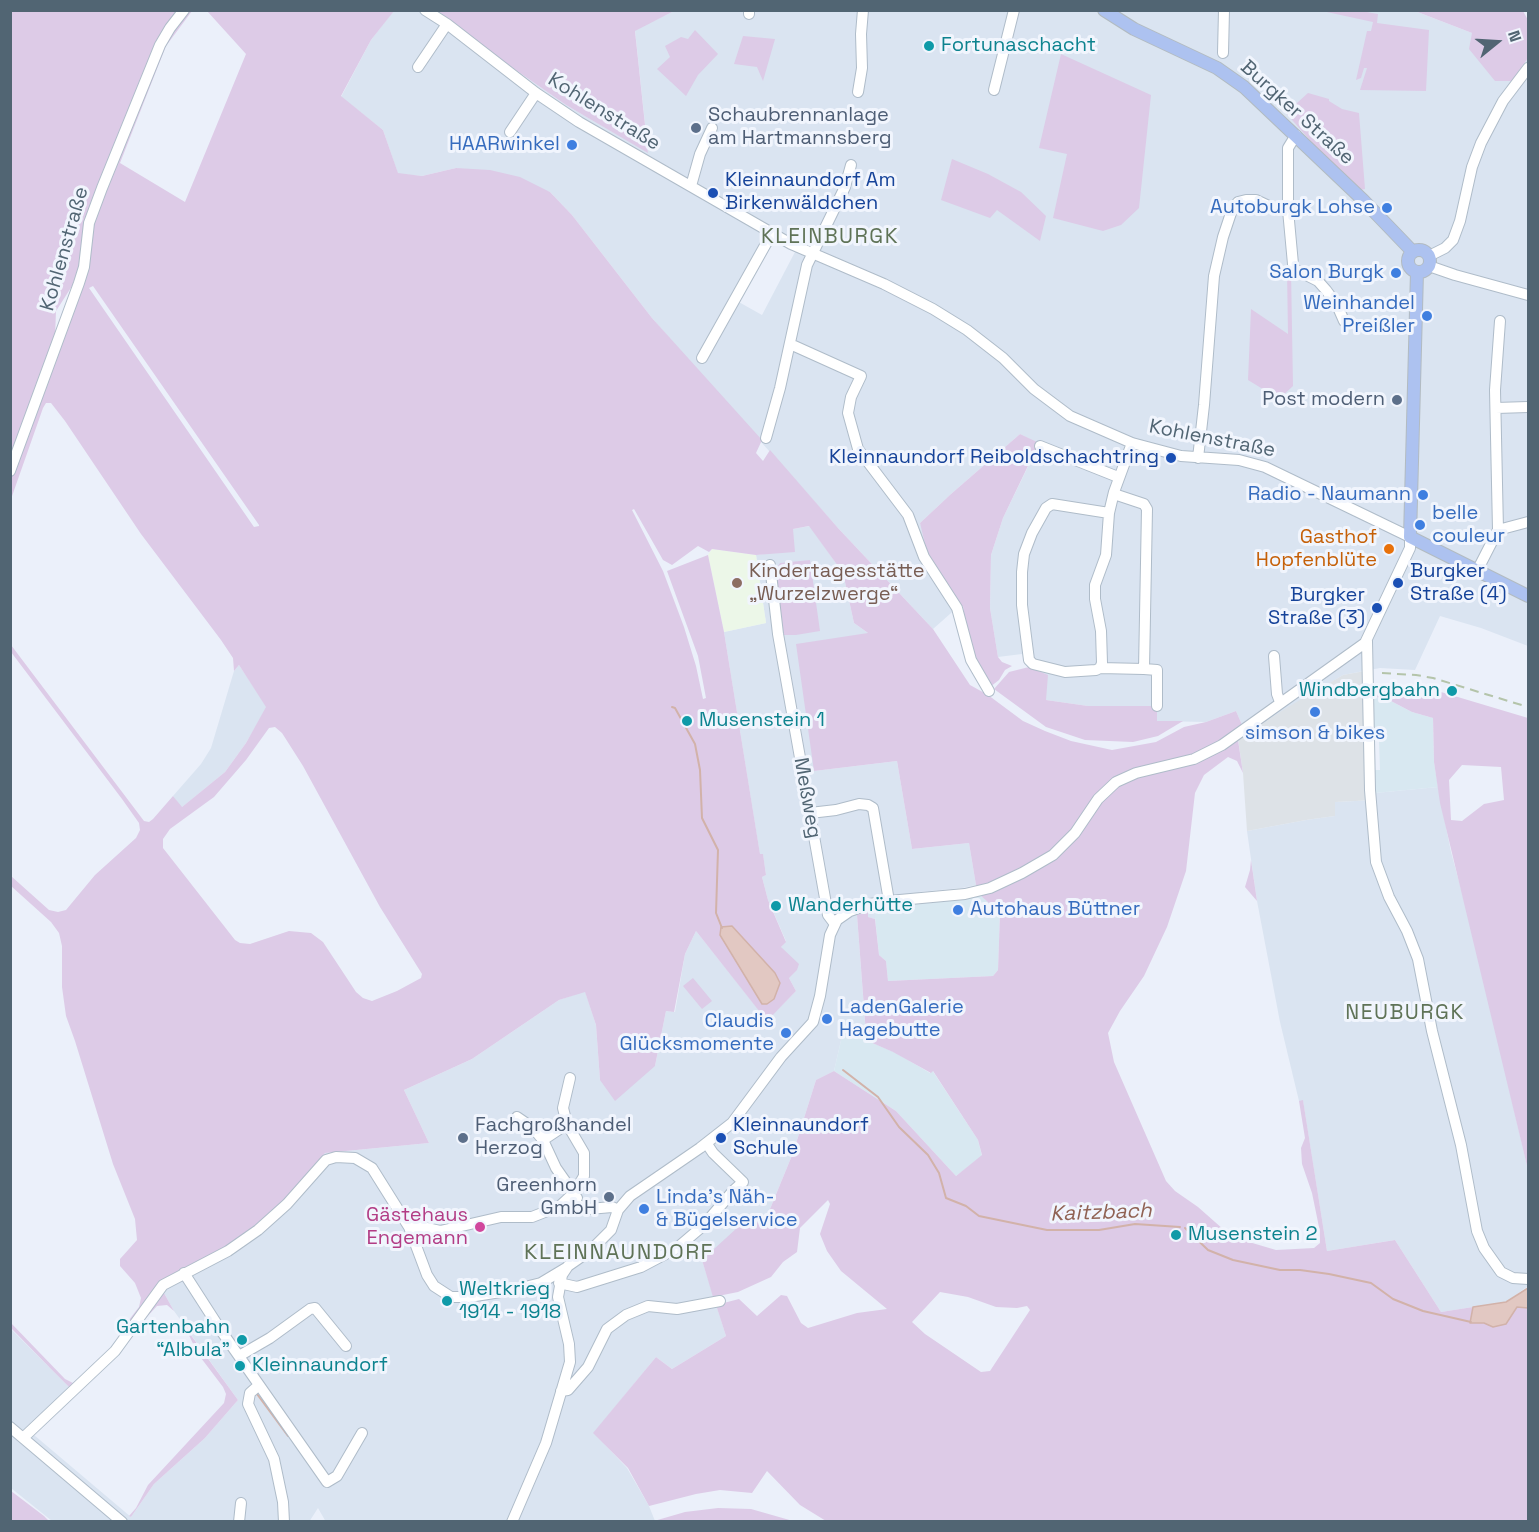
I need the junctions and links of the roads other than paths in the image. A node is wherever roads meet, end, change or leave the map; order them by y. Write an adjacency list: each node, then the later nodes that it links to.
1 (184, 10): 36 (street, Kohlenstraße)
2 (425, 10): 7 (street, Kohlenstraße)
3 (863, 10): 12 (street)
4 (1014, 10): 11 (street)
5 (1104, 10): 16 (main road, Burgker Straße)
6 (1224, 10): 8 (street)
7 (447, 24): 9 (street); 13 (street, Kohlenstraße)
8 (1223, 53)
9 (418, 67)
10 (1528, 68): 23 (street)
11 (994, 90)
12 (858, 92)
13 (536, 93): 15 (street); 18 (street, Kohlenstraße)
14 (712, 128): 18 (street)
15 (510, 132)
16 (1296, 135): 19 (street); 21 (main road, Burgker Straße)
17 (851, 165): 22 (street)
18 (691, 186): 20 (street, Kohlenstraße)
19 (1288, 210): 26 (street); 35 (street)
20 (772, 233): 22 (street, Kohlenstraße); 29 (street)
21 (1413, 252): 23 (main road); 24 (main road)
22 (812, 254): 28 (street); 33 (street, Kohlenstraße)
23 (1429, 261): 24 (main road); 25 (street)
24 (1417, 272): 42 (main road)
25 (1528, 295)
26 (1344, 321)
27 (1500, 321): 31 (street)
28 (790, 344): 32 (street); 50 (street)
29 (702, 358)
30 (1528, 407): 31 (street)
31 (1496, 408): 41 (street)
32 (766, 438)
33 (1132, 443): 35 (street, Kohlenstraße); 37 (street)
34 (1040, 446): 37 (street)
35 (1197, 458): 42 (street, Kohlenstraße)
36 (10, 471)
37 (1118, 477): 38 (street)
38 (1114, 494): 39 (street); 49 (street)
39 (1109, 513): 48 (street); 48 (street)
40 (1528, 522): 41 (street)
41 (1498, 530): 44 (street)
42 (1410, 537): 44 (main road, Kohlenstraße); 46 (street)
43 (770, 565): 53 (street, Meßweg)
44 (1477, 571): 45 (main road, Kohlenstraße)
45 (1528, 596)
46 (1366, 641): 51 (street); 68 (street)
47 (1274, 656): 51 (street)
48 (1100, 668): 49 (street)
49 (1144, 669): 52 (street)
50 (989, 691)
51 (1280, 702): 54 (street)
52 (1157, 706)
53 (810, 813): 54 (street); 55 (street, Meßweg)
54 (889, 901): 55 (street)
55 (834, 923): 60 (street)
56 (570, 1078): 58 (street)
57 (517, 1117): 59 (street)
58 (567, 1124): 59 (street); 61 (street)
59 (543, 1140): 61 (street)
60 (707, 1144): 64 (street); 70 (street)
61 (574, 1193): 62 (street); 63 (street)
62 (560, 1206): 63 (street); 65 (street)
63 (581, 1206): 64 (street)
64 (618, 1210): 66 (street)
65 (409, 1227): 67 (street); 69 (street)
66 (567, 1268): 69 (street); 70 (street)
67 (184, 1273): 74 (street); 79 (street)
68 (1528, 1279)
69 (541, 1283): 71 (street)
70 (559, 1283): 71 (street)
71 (558, 1297): 76 (street)
72 (720, 1301): 76 (street)
73 (346, 1346): 74 (street)
74 (239, 1356): 75 (street)
75 (259, 1385): 78 (street); 83 (street)
76 (561, 1391): 84 (street)
77 (10, 1427): 79 (street)
78 (362, 1433)
79 (23, 1438): 81 (street)
80 (241, 1503): 82 (street)
81 (122, 1521)
82 (239, 1521)
83 (284, 1521)
84 (512, 1521)

